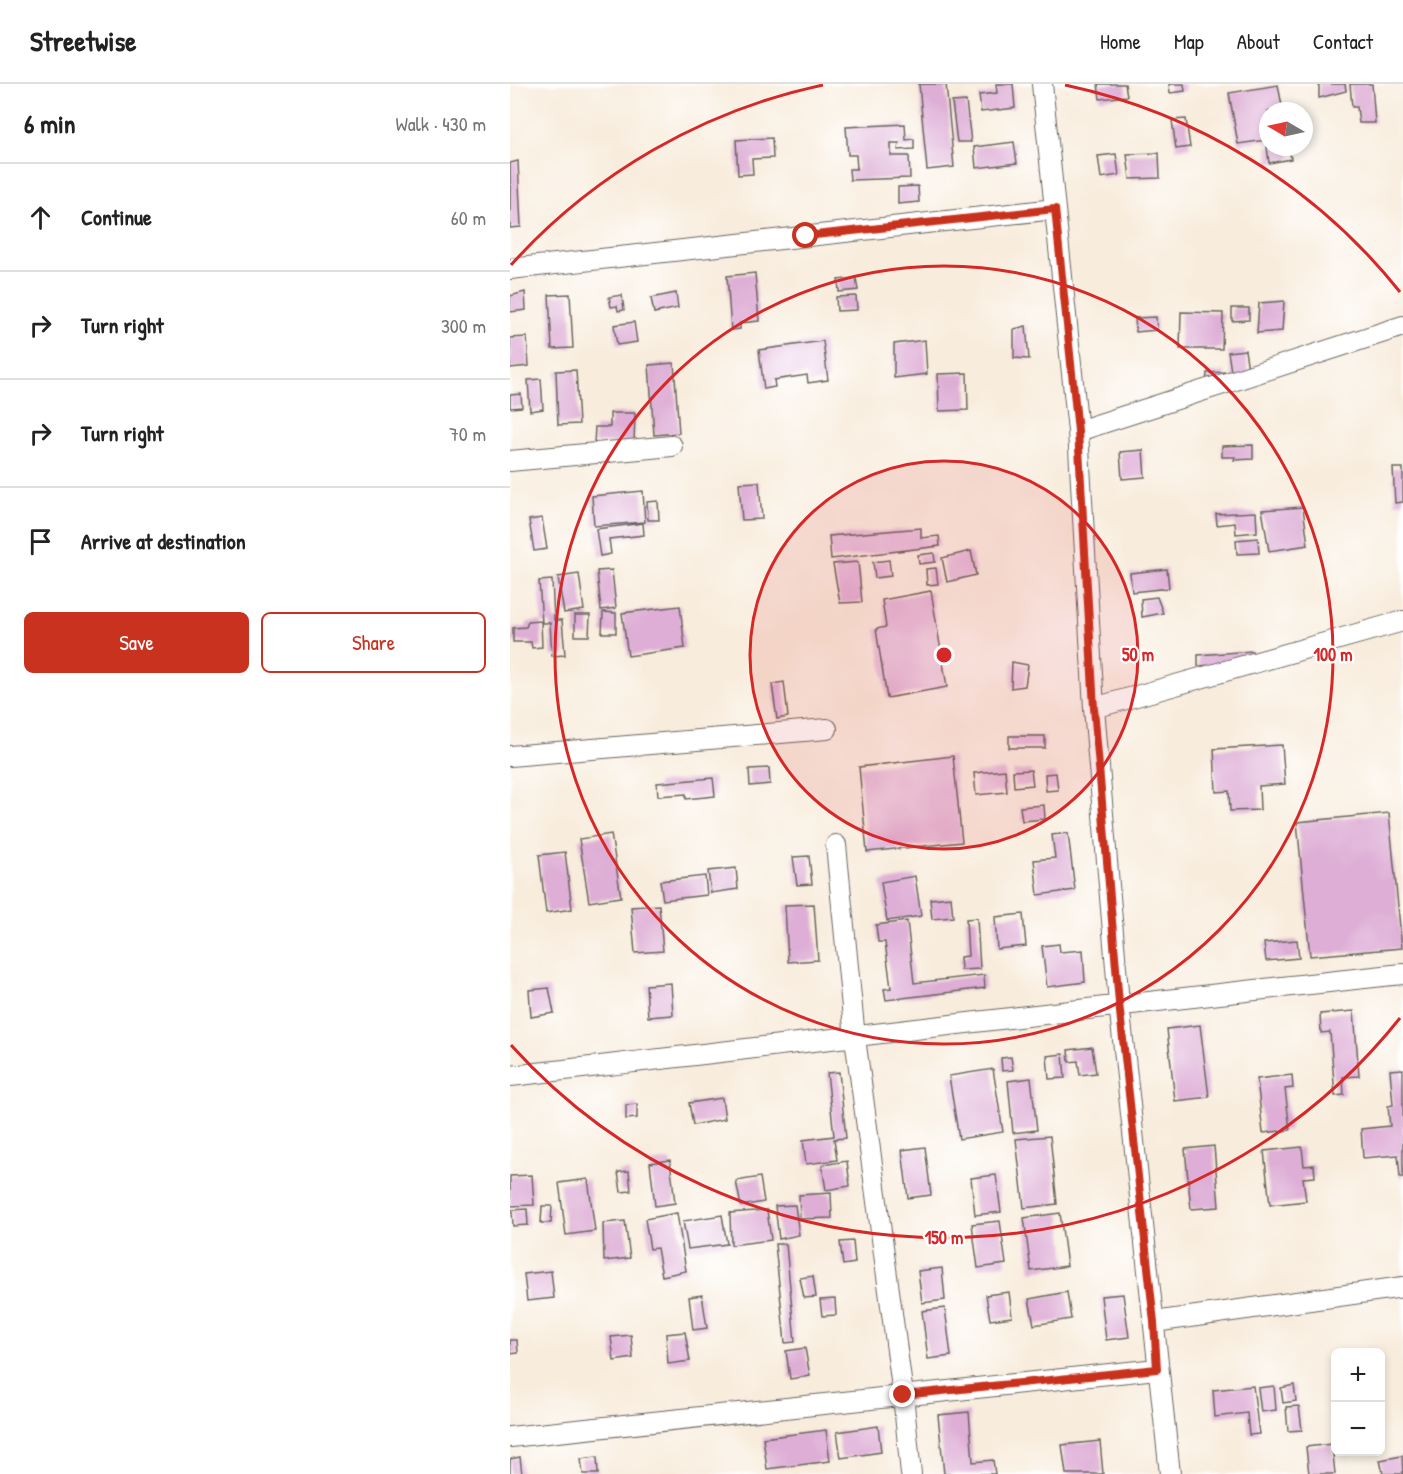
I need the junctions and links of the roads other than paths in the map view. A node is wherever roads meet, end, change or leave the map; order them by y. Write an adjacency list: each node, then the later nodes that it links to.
1 (1042, 84): 2 (street)
2 (1055, 209): 3 (street); 5 (street)
3 (510, 269)
4 (1403, 326): 5 (street)
5 (1078, 431): 9 (street)
6 (672, 446): 7 (street)
7 (510, 461)
8 (1403, 621): 9 (street)
9 (1094, 708): 14 (street)
10 (827, 729): 11 (street)
11 (510, 756)
12 (836, 845): 15 (street)
13 (1403, 974): 14 (street)
14 (1119, 1003): 15 (street); 18 (street)
15 (855, 1038): 16 (street); 20 (street)
16 (510, 1076)
17 (1403, 1287): 18 (street)
18 (1154, 1322): 19 (street)
19 (1157, 1369): 20 (street); 23 (street)
20 (903, 1395): 21 (street); 22 (street)
21 (510, 1437)
22 (910, 1474)
23 (1170, 1474)

